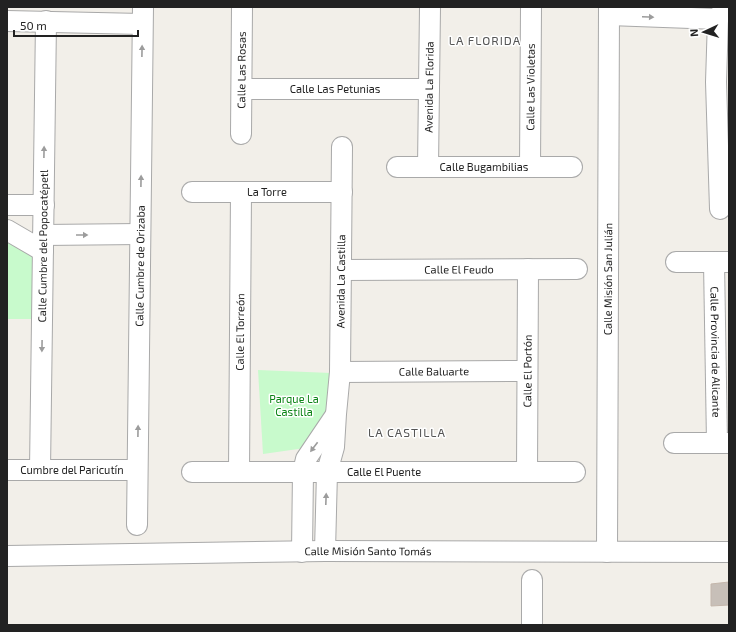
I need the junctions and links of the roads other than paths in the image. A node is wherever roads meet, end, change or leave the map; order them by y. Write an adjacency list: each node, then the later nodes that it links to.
1 (242, 7): 9 (street, Calle Las Rosas)
2 (430, 7): 10 (street, Avenida La Florida)
3 (531, 7): 16 (street, Calle Las Violetas)
4 (609, 11): 5 (street, one-way to 5); 49 (street, Calle Misión San Julián)
5 (724, 11): 13 (street)
6 (142, 15): 8 (street); 25 (street, Calle Cumbre de Orizaba, one-way to 6)
7 (7, 21): 8 (street)
8 (46, 22): 21 (street, Calle Cumbre del Popocatépetl, one-way to 8)
9 (242, 89): 10 (street, Calle Las Petunias); 11 (street, Calle Las Rosas)
10 (429, 89): 15 (street, Avenida La Florida)
11 (241, 134)
12 (342, 147): 20 (street, Avenida La Castilla)
13 (724, 165): 23 (street)
14 (397, 167): 15 (street, Calle Bugambilias)
15 (428, 167): 16 (street, Calle Bugambilias)
16 (530, 167): 17 (street, Calle Bugambilias)
17 (572, 167)
18 (192, 192): 19 (street, La Torre)
19 (241, 192): 20 (street, La Torre); 41 (street, Calle El Torreón)
20 (342, 192): 31 (street, Avenida La Castilla)
21 (44, 204): 22 (street); 26 (street, Calle Cumbre del Popocatépetl)
22 (7, 205)
23 (720, 209)
24 (7, 230): 26 (street)
25 (140, 234): 26 (street, one-way to 25); 39 (street, Calle Cumbre de Orizaba, one-way to 25)
26 (43, 243): 38 (street, Calle Cumbre del Popocatépetl, one-way to 38)
27 (676, 262): 28 (street)
28 (721, 262): 36 (street, Calle Provincia de Alicante)
29 (528, 269): 30 (street, Calle El Feudo); 31 (street, Calle El Feudo); 32 (street, Calle El Portón)
30 (577, 269)
31 (341, 270): 33 (street, Avenida La Castilla)
32 (527, 371): 33 (street, Calle Baluarte); 44 (street, Calle El Portón)
33 (340, 372): 34 (street, Avenida La Castilla)
34 (336, 414): 42 (street, Avenida La Castilla, one-way to 42); 43 (street, Avenida La Castilla)
35 (674, 443): 36 (street)
36 (723, 443)
37 (7, 470): 38 (street, Cumbre del Paricutín)
38 (40, 470): 39 (street, Cumbre del Paricutín)
39 (137, 470): 46 (street, Calle Cumbre de Orizaba)
40 (192, 472): 41 (street, Calle El Puente)
41 (239, 472): 42 (street, Calle El Puente)
42 (303, 472): 43 (street, Calle El Puente); 48 (street, Avenida La Castilla)
43 (327, 472): 44 (street, Calle El Puente); 47 (street, Avenida La Castilla, one-way to 43)
44 (527, 472): 45 (street, Calle El Puente)
45 (575, 472)
46 (137, 525)
47 (325, 551): 48 (street, Calle Misión Santo Tomás); 49 (street, Calle Misión Santo Tomás)
48 (302, 552): 51 (street, Calle Misión Santo Tomás)
49 (607, 552): 50 (street, Calle Misión Santo Tomás)
50 (729, 552)
51 (7, 556)
52 (532, 580): 53 (street)
53 (532, 625)

